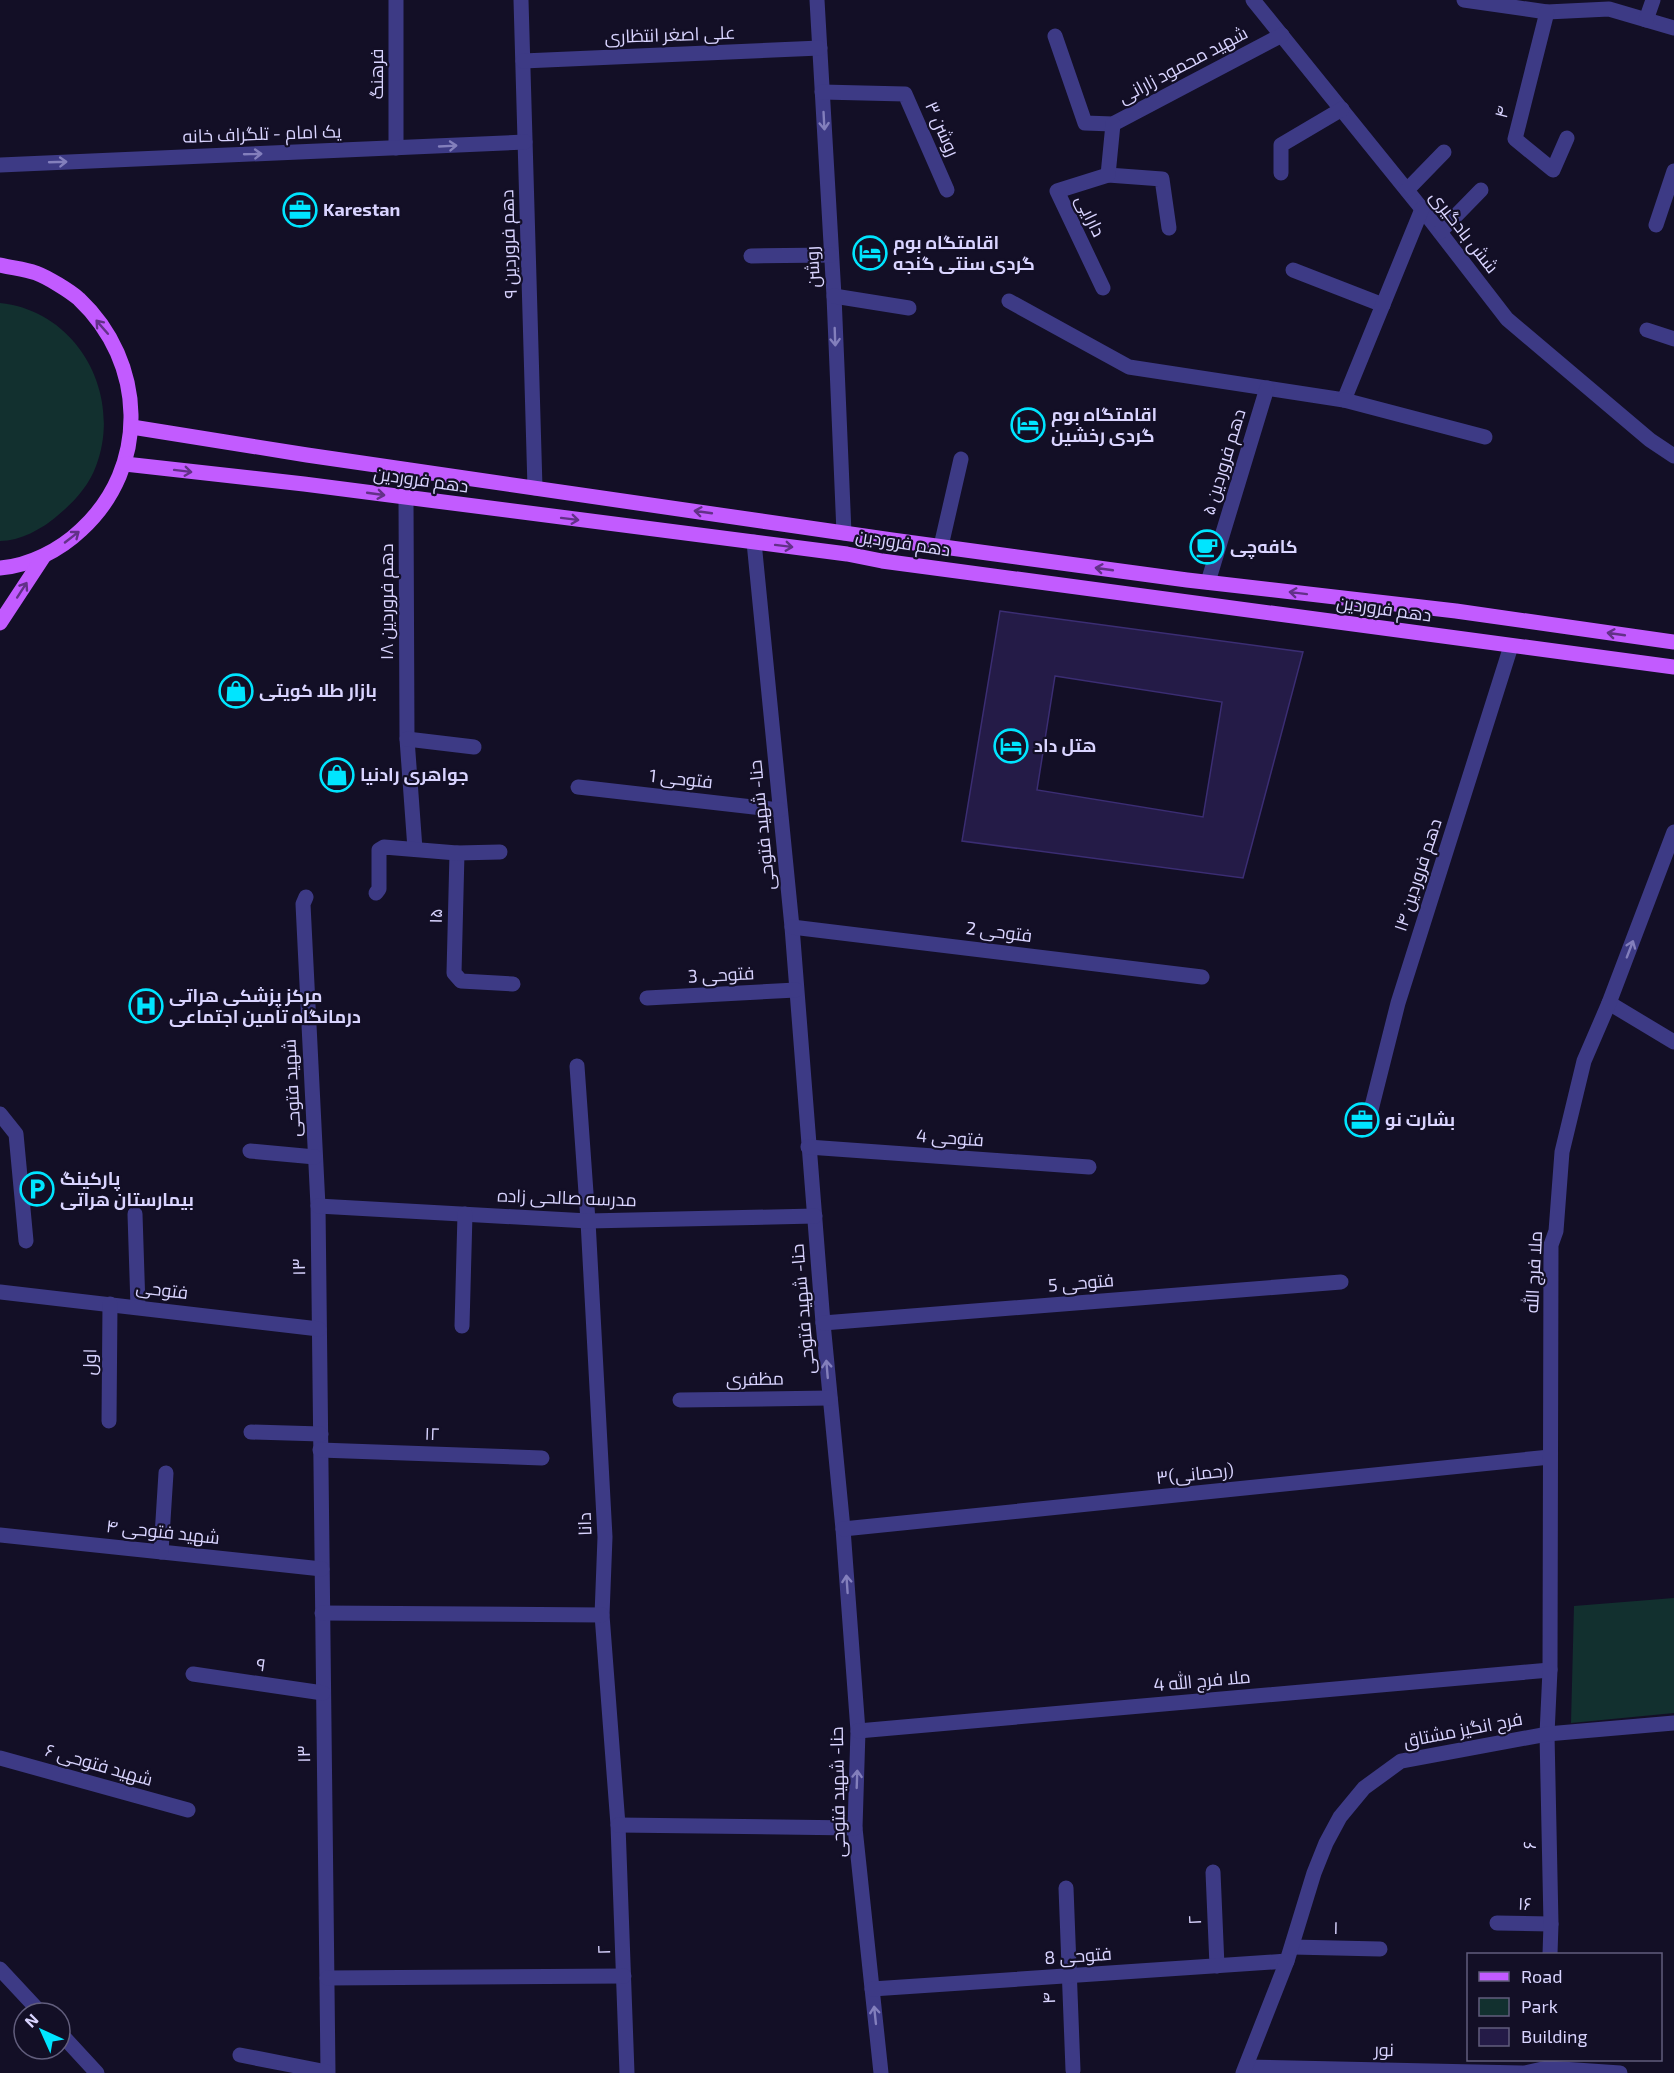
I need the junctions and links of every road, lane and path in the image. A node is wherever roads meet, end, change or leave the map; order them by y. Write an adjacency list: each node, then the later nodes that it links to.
1 (396, 0): 20 (street, فرهنگ)
2 (521, 0): 14 (street, دهم فروردین ۹)
3 (817, 0): 13 (street, روشن)
4 (1254, 0): 11 (street, شش بادگیری)
5 (1464, 0): 6 (street)
6 (1472, 0): 8 (street)
7 (1653, 0): 9 (street)
8 (1547, 12): 9 (street); 18 (street, ۴)
9 (1646, 20): 10 (street)
10 (1674, 28)
11 (1282, 35): 16 (street, شش بادگیری); 17 (street, شهید محمود زارانی)
12 (1055, 36): 17 (street, شهید محمود زارانی)
13 (820, 48): 14 (street, علی اصغر انتظاری); 15 (street, روشن)
14 (523, 61): 19 (street, دهم فروردین ۹)
15 (822, 92): 26 (street, روشن ۳); 33 (street, روشن, one-way to 33)
16 (1342, 109): 24 (street); 27 (street, شش بادگیری)
17 (1113, 124): 25 (street, دارایی)
18 (1567, 138)
19 (525, 142): 20 (street, یک امام - تلگراف خانه, one-way to 19); 51 (street, دهم فروردین ۹)
20 (396, 148): 22 (street, یک امام - تلگراف خانه, one-way to 20)
21 (1444, 152): 27 (street)
22 (0, 165)
23 (1674, 171): 30 (street)
24 (1281, 173)
25 (1108, 175): 31 (street); 37 (street, دارایی)
26 (947, 190)
27 (1407, 190): 29 (street, شش بادگیری)
28 (1482, 190): 32 (street)
29 (1422, 209): 32 (street, شش بادگیری); 40 (street)
30 (1656, 225)
31 (1169, 228)
32 (1440, 232): 48 (street, شش بادگیری)
33 (831, 255): 34 (street); 38 (street, روشن)
34 (751, 256)
35 (0, 265): 46 (main road, one-way to 35)
36 (1293, 270): 40 (street)
37 (1103, 288)
38 (834, 296): 41 (street); 53 (street, روشن, one-way to 53)
39 (1009, 302): 44 (street)
40 (1383, 305): 45 (street)
41 (909, 308)
42 (1647, 330): 43 (street)
43 (1674, 339)
44 (1266, 388): 45 (street); 58 (street, دهم فروردین ۵)
45 (1344, 400): 47 (street)
46 (132, 426): 50 (main road); 51 (main road, دهم فروردین)
47 (1485, 437)
48 (1674, 456)
49 (961, 459): 55 (street)
50 (125, 464): 52 (main road, دهم فروردین, one-way to 52); 56 (main road, one-way to 50)
51 (535, 488): 53 (main road, دهم فروردین, one-way to 51)
52 (406, 499): 54 (main road, دهم فروردین, one-way to 54); 63 (street, دهم فروردین ۱۸)
53 (844, 533): 55 (main road, دهم فروردین)
54 (754, 542): 61 (main road, دهم فروردین, one-way to 61); 66 (street, حنا- شهید فتوحی)
55 (941, 546): 58 (main road, دهم فروردین, one-way to 55)
56 (44, 556): 57 (main road); 59 (main road, one-way to 56)
57 (0, 568)
58 (1208, 582): 60 (main road, دهم فروردین, one-way to 58)
59 (0, 623)
60 (1674, 642)
61 (1511, 646): 62 (main road, دهم فروردین); 82 (street, دهم فروردین ۱۴)
62 (1674, 668)
63 (407, 739): 64 (street); 68 (street, دهم فروردین ۱۸)
64 (474, 747)
65 (578, 787): 66 (street, فتوحی 1)
66 (780, 810): 73 (street, حنا- شهید فتوحی)
67 (1674, 832): 78 (street, ملا فرج الله, one-way to 67)
68 (415, 849): 70 (street); 71 (street)
69 (500, 852): 70 (street)
70 (457, 853): 75 (street, ۱۵)
71 (376, 893)
72 (306, 897): 85 (street, شهید فتوحی)
73 (792, 927): 74 (street, فتوحی 2); 76 (street, حنا- شهید فتوحی)
74 (1202, 977)
75 (513, 984)
76 (796, 990): 77 (street, فتوحی 3); 83 (street, حنا- شهید فتوحی)
77 (647, 998)
78 (1609, 1003): 79 (street); 105 (street, ملا فرج الله)
79 (1674, 1042)
80 (577, 1066): 91 (street, دانا)
81 (0, 1114): 92 (street)
82 (1369, 1118)
83 (808, 1147): 86 (street, فتوحی 4); 90 (street, حنا- شهید فتوحی)
84 (250, 1151): 85 (street)
85 (315, 1157): 87 (street, شهید فتوحی)
86 (1089, 1167)
87 (318, 1206): 89 (street, مدرسه صالحی زاده); 99 (street, ۱۳)
88 (135, 1214): 96 (street)
89 (465, 1214): 91 (street, مدرسه صالحی زاده); 98 (street)
90 (815, 1216): 91 (street, مدرسه صالحی زاده); 97 (street, حنا- شهید فتوحی)
91 (588, 1221): 113 (street, دانا)
92 (26, 1241)
93 (1341, 1282): 97 (street, فتوحی 5)
94 (0, 1292): 95 (street, فتوحی)
95 (111, 1304): 96 (street, فتوحی); 102 (street, اول)
96 (138, 1307): 99 (street, فتوحی)
97 (823, 1323): 100 (street, حنا- شهید فتوحی, one-way to 97)
98 (462, 1326)
99 (319, 1329): 104 (street, ۱۳)
100 (830, 1398): 101 (street, مظفری); 108 (street, حنا- شهید فتوحی)
101 (680, 1400)
102 (109, 1421)
103 (251, 1432): 104 (street)
104 (321, 1442): 106 (street, ۱۲); 111 (street, ۱۳)
105 (1550, 1457): 108 (street, ۳(رحمانی)); 114 (street, ملا فرج الله)
106 (542, 1458)
107 (166, 1473): 110 (street)
108 (843, 1529): 118 (street, حنا- شهید فتوحی, one-way to 108)
109 (0, 1534): 110 (street, شهید فتوحی ۴)
110 (161, 1552): 111 (street, شهید فتوحی ۴)
111 (322, 1569): 112 (street, ۱۳)
112 (322, 1613): 113 (street); 116 (street, ۱۳)
113 (602, 1615): 122 (street, دانا)
114 (1550, 1670): 118 (street, 4 ملا فرج الله); 119 (street, ملا فرج الله)
115 (194, 1674): 116 (street, ۹)
116 (323, 1693): 135 (street, ۱۳)
117 (1674, 1723): 119 (street, فرح انگیز مشتاق)
118 (858, 1731): 123 (street, حنا- شهید فتوحی, one-way to 118)
119 (1547, 1734): 127 (street, ۶); 130 (street, فرح انگیز مشتاق)
120 (0, 1758): 121 (street, شهید فتوحی ۶)
121 (188, 1810)
122 (618, 1824): 123 (street); 133 (street, ۲)
123 (855, 1828): 136 (street, حنا- شهید فتوحی)
124 (1213, 1872): 131 (street, ۲)
125 (1066, 1888): 134 (street, ۴)
126 (1497, 1923): 127 (street, ۱۶)
127 (1551, 1924): 129 (street, ۶)
128 (1380, 1949): 130 (street, ۱)
129 (1550, 1953)
130 (1289, 1954): 131 (street, فتوحی 8); 142 (street, فرح انگیز مشتاق)
131 (1217, 1966): 134 (street, فتوحی 8)
132 (0, 1969): 137 (street)
133 (624, 1976): 135 (street); 145 (street, ۲)
134 (1068, 1976): 136 (street, فتوحی 8); 141 (street, ۴)
135 (327, 1978): 143 (street, ۱۳)
136 (872, 1989): 146 (street, حنا- شهید فتوحی, one-way to 136)
137 (30, 2001)
138 (72, 2046): 144 (street)
139 (240, 2055): 143 (street)
140 (1547, 2064): 147 (street, نور); 148 (street, نور)
141 (1073, 2070)
142 (1244, 2070): 147 (street, نور)
143 (327, 2072)
144 (98, 2073)
145 (627, 2073)
146 (881, 2073)
147 (1523, 2073)
148 (1620, 2073)

